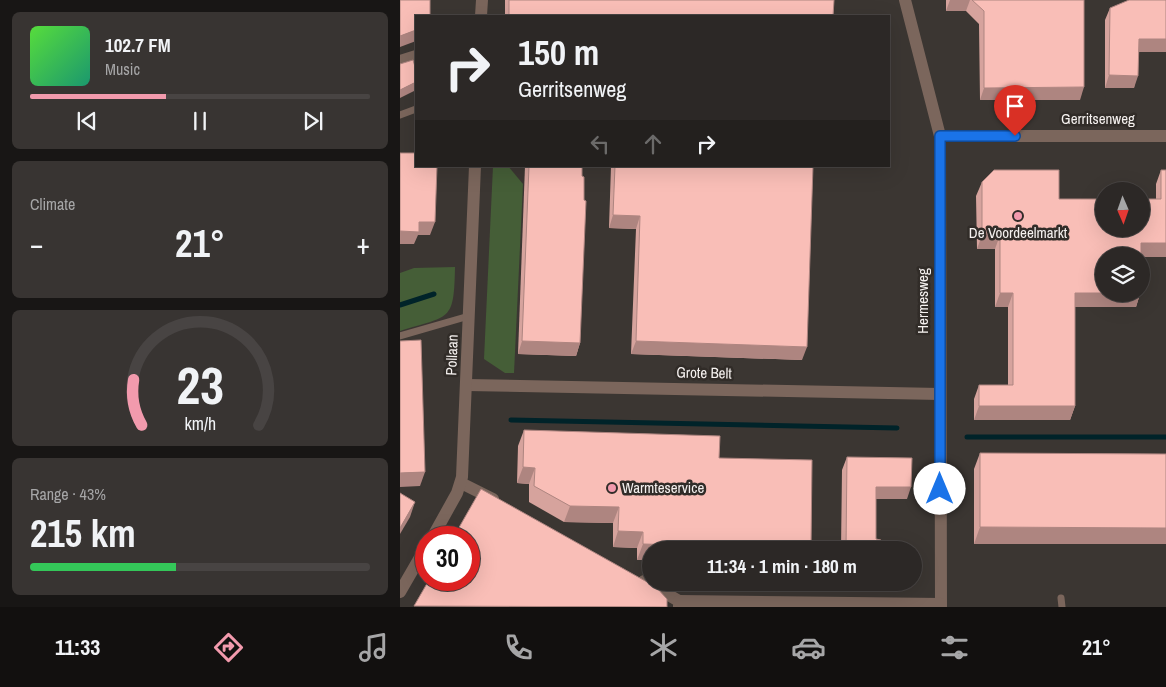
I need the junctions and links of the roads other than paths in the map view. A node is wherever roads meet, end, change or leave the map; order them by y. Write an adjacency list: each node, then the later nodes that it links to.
1 (482, 0): 3 (street)
2 (905, 0): 8 (street, Hermesweg)
3 (481, 15)
4 (415, 56): 5 (street)
5 (400, 61)
6 (415, 109): 7 (lane)
7 (400, 115)
8 (940, 136): 9 (street, Gerritsenweg); 14 (street, Hermesweg)
9 (1166, 136)
10 (475, 167): 11 (street, Pollaan)
11 (470, 316): 12 (lane); 13 (street, Pollaan)
12 (400, 336)
13 (467, 385): 14 (street, Grote Belt); 15 (street, Pollaan)
14 (940, 394): 23 (street, Hermesweg)
15 (461, 484): 16 (street); 17 (street, Pollaan)
16 (508, 507)
17 (438, 526)
18 (415, 566): 20 (street)
19 (636, 577): 22 (street)
20 (400, 592)
21 (1062, 598): 24 (lane)
22 (679, 604): 23 (street)
23 (940, 605)
24 (1062, 607)

